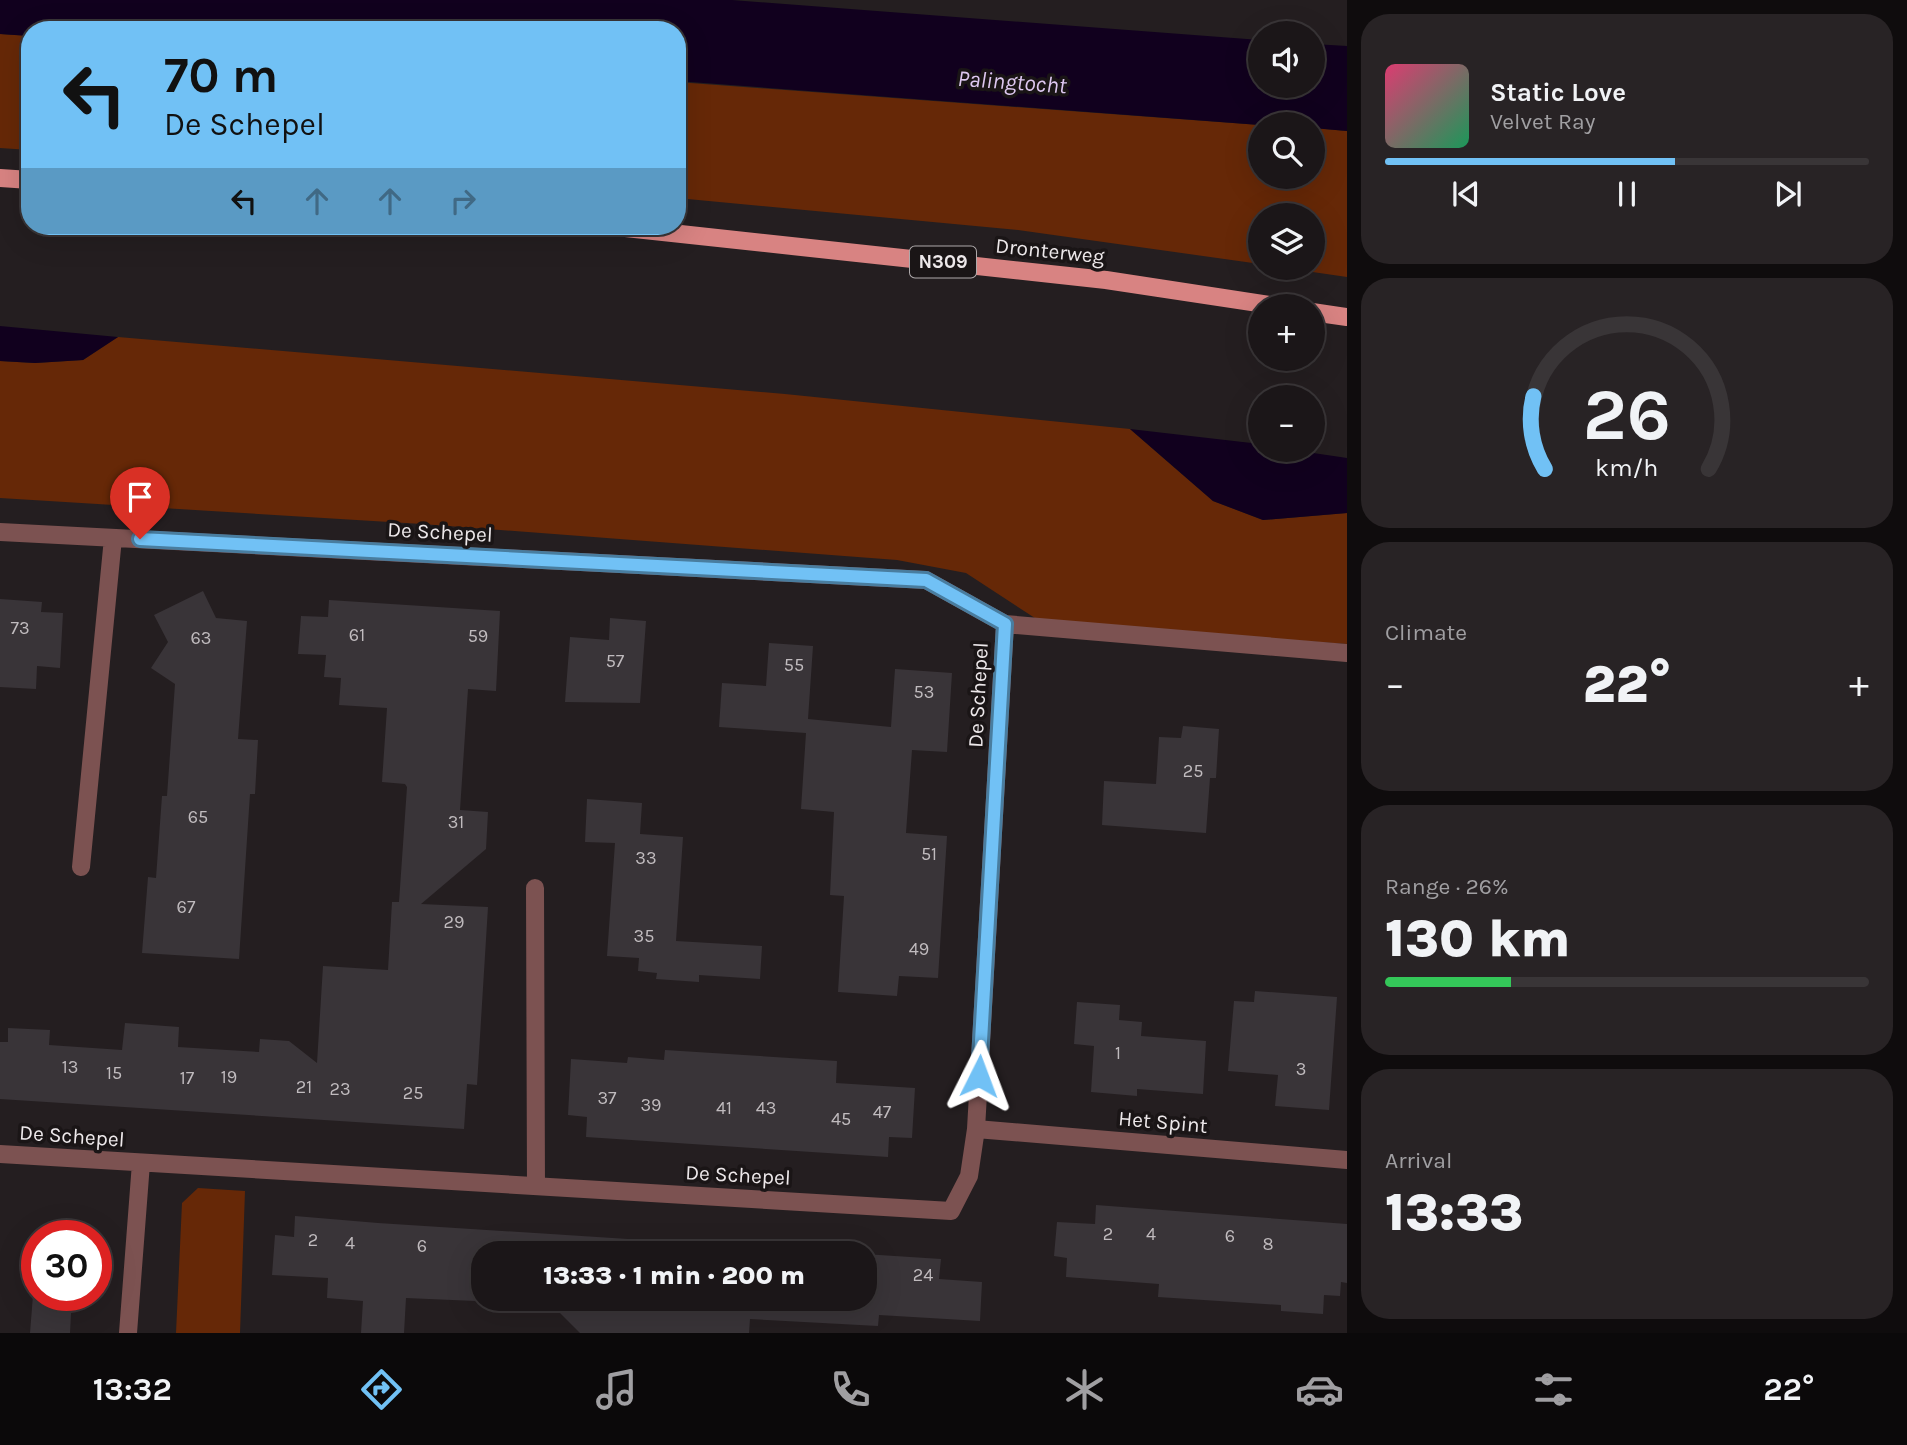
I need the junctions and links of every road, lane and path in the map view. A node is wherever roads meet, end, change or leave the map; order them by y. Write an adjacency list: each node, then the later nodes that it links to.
1 (0, 178): 2 (main road)
2 (21, 179)
3 (686, 235): 4 (main road, Dronterweg / N309)
4 (1248, 302)
5 (1325, 314): 6 (main road)
6 (1347, 317)
7 (0, 532): 8 (street, De Schepel)
8 (113, 538): 9 (street, De Schepel); 11 (street)
9 (1005, 624): 10 (street); 13 (street, De Schepel)
10 (1347, 653)
11 (81, 867)
12 (535, 888): 17 (street)
13 (976, 1129): 15 (street, Het Spint); 17 (street, De Schepel)
14 (0, 1154): 16 (street, De Schepel)
15 (1347, 1160)
16 (141, 1163): 17 (street, De Schepel); 18 (street, De Schepel)
17 (536, 1186)
18 (128, 1333)

